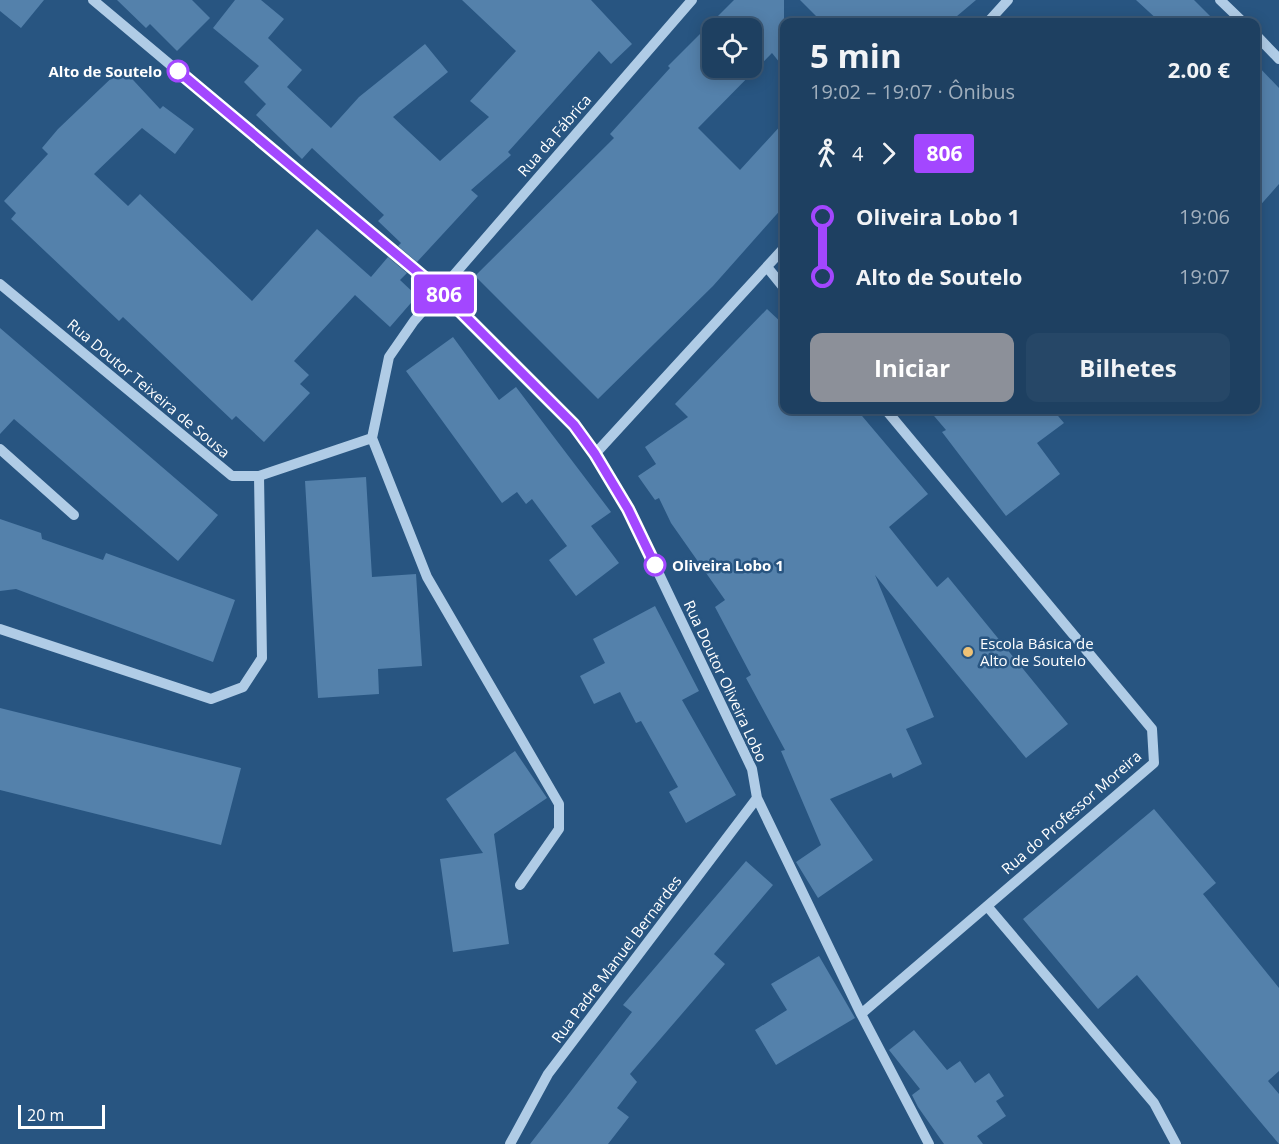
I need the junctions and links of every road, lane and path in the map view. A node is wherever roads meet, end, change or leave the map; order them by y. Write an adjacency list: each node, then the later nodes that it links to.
1 (93, 0): 13 (street, Rua Doutor Oliveira Lobo)
2 (692, 0): 13 (street, Rua da Fábrica)
3 (1008, 0): 5 (street)
4 (1220, 0): 6 (street)
5 (992, 18)
6 (1238, 18)
7 (1260, 39): 8 (street)
8 (1279, 59)
9 (780, 252): 10 (street)
10 (767, 267): 11 (street); 17 (street)
11 (780, 283)
12 (0, 284): 18 (street, Rua Doutor Teixeira de Sousa)
13 (439, 290): 15 (street); 17 (street, Rua Doutor Oliveira Lobo)
14 (889, 414): 23 (street, Rua do Professor Moreira)
15 (372, 438): 18 (street, Rua Doutor Teixeira de Sousa); 22 (street)
16 (0, 449): 19 (street)
17 (595, 454): 21 (street, Rua Doutor Oliveira Lobo)
18 (260, 476): 20 (street)
19 (74, 515)
20 (0, 629)
21 (757, 798): 24 (street, Rua Doutor Oliveira Lobo); 25 (street, Rua Padre Manuel Bernardes)
22 (520, 885)
23 (987, 906): 24 (street, Rua do Professor Moreira); 27 (street)
24 (861, 1014): 26 (street, Rua Doutor Oliveira Lobo)
25 (510, 1144)
26 (929, 1144)
27 (1176, 1144)

